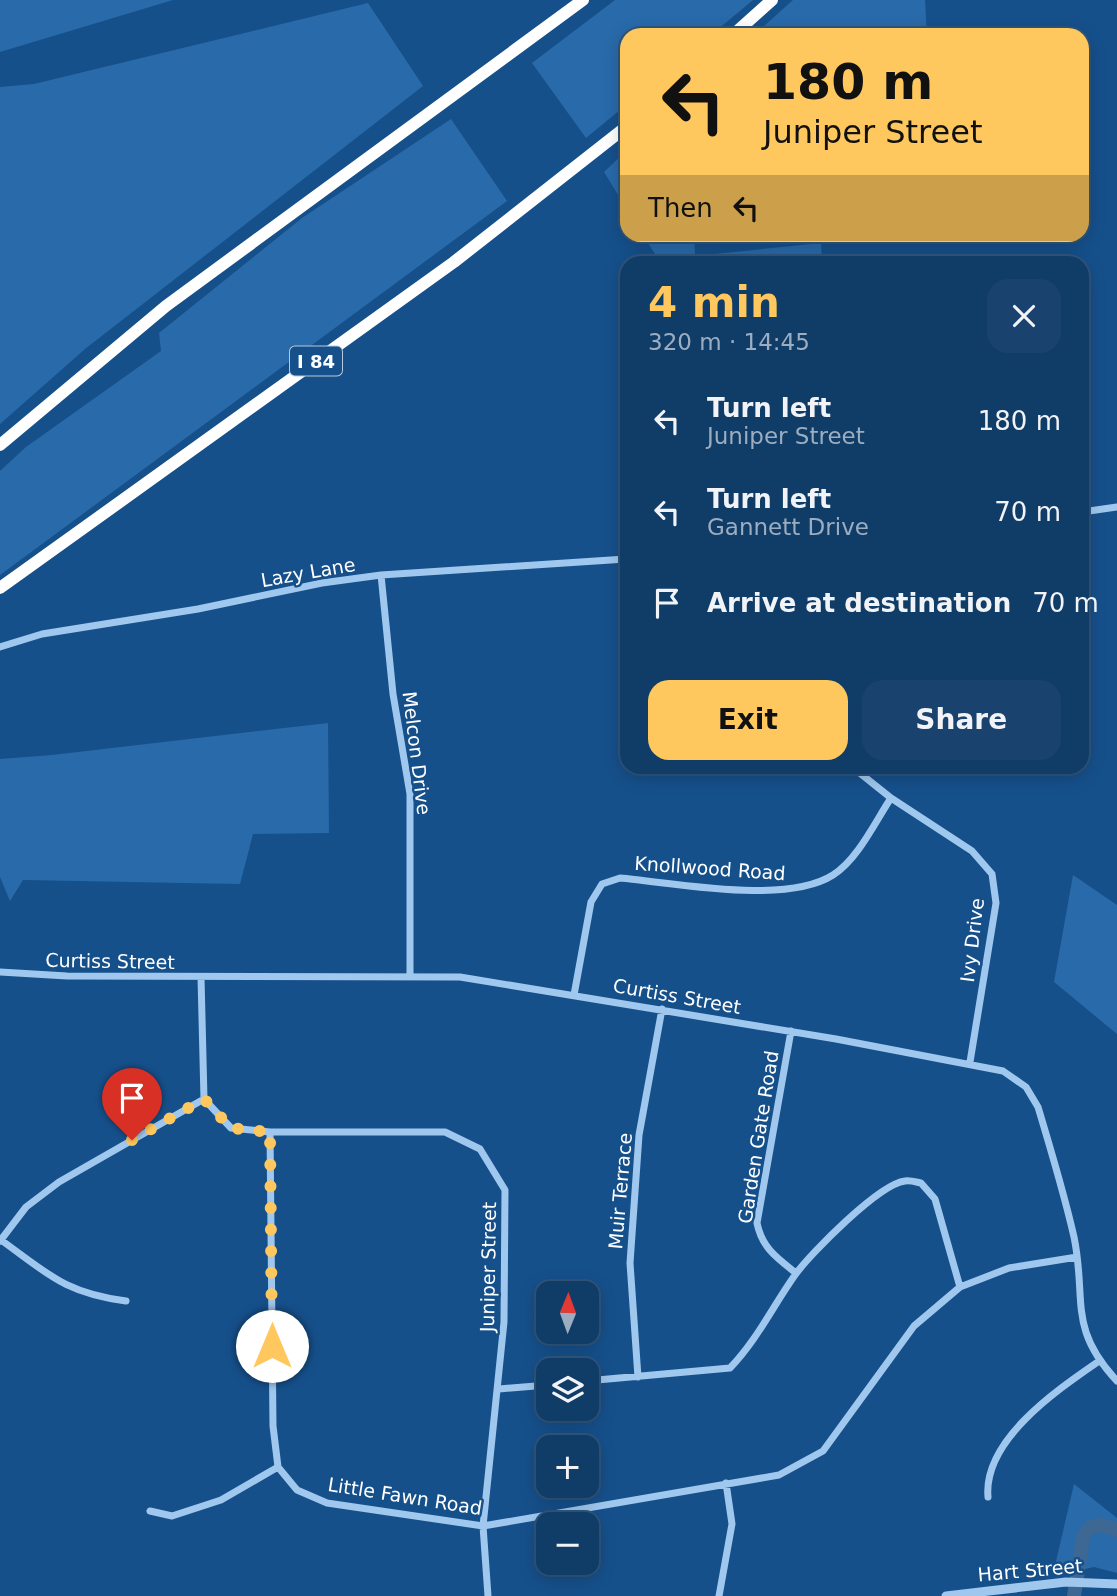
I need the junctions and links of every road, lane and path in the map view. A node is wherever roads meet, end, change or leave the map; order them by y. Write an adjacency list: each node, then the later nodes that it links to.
1 (583, 0): 5 (highway)
2 (772, 0): 3 (highway)
3 (741, 28)
4 (620, 132): 10 (highway, I 84)
5 (0, 445)
6 (1117, 507): 7 (street)
7 (1089, 511)
8 (620, 559): 9 (street, Lazy Lane)
9 (381, 575): 11 (street, Lazy Lane); 15 (street, Melcon Drive)
10 (0, 588)
11 (0, 647)
12 (861, 774): 13 (street, Ivy Drive)
13 (891, 798): 17 (street, Knollwood Road); 20 (street, Ivy Drive)
14 (0, 972): 16 (street, Curtiss Street)
15 (410, 976): 16 (street, Curtiss Street); 17 (street, Curtiss Street)
16 (201, 977): 21 (street)
17 (574, 995): 18 (street, Curtiss Street)
18 (662, 1009): 19 (street, Curtiss Street); 29 (street, Muir Terrace)
19 (791, 1031): 20 (street, Curtiss Street); 25 (street, Garden Gate Road)
20 (970, 1062): 24 (street, Curtiss Street)
21 (204, 1099): 22 (street, Juniper Street); 23 (street)
22 (270, 1132): 33 (street, Juniper Street); 34 (street)
23 (1, 1241): 27 (street)
24 (1077, 1257): 26 (street, Little Fawn Road); 28 (street, Curtiss Street)
25 (796, 1273): 26 (street); 29 (street)
26 (960, 1287): 35 (street, Little Fawn Road)
27 (126, 1301)
28 (1099, 1361): 31 (street, Curtiss Street); 36 (street)
29 (638, 1377): 30 (street)
30 (599, 1380)
31 (1117, 1381)
32 (536, 1386): 33 (street)
33 (499, 1389): 38 (street, Juniper Street)
34 (278, 1468): 37 (street); 38 (street, Little Fawn Road)
35 (726, 1483): 38 (street, Little Fawn Road); 41 (street)
36 (988, 1497)
37 (150, 1511)
38 (483, 1526): 40 (street, Juniper Street)
39 (1117, 1584): 42 (street, Hart Street)
40 (488, 1596)
41 (719, 1596)
42 (946, 1596)

